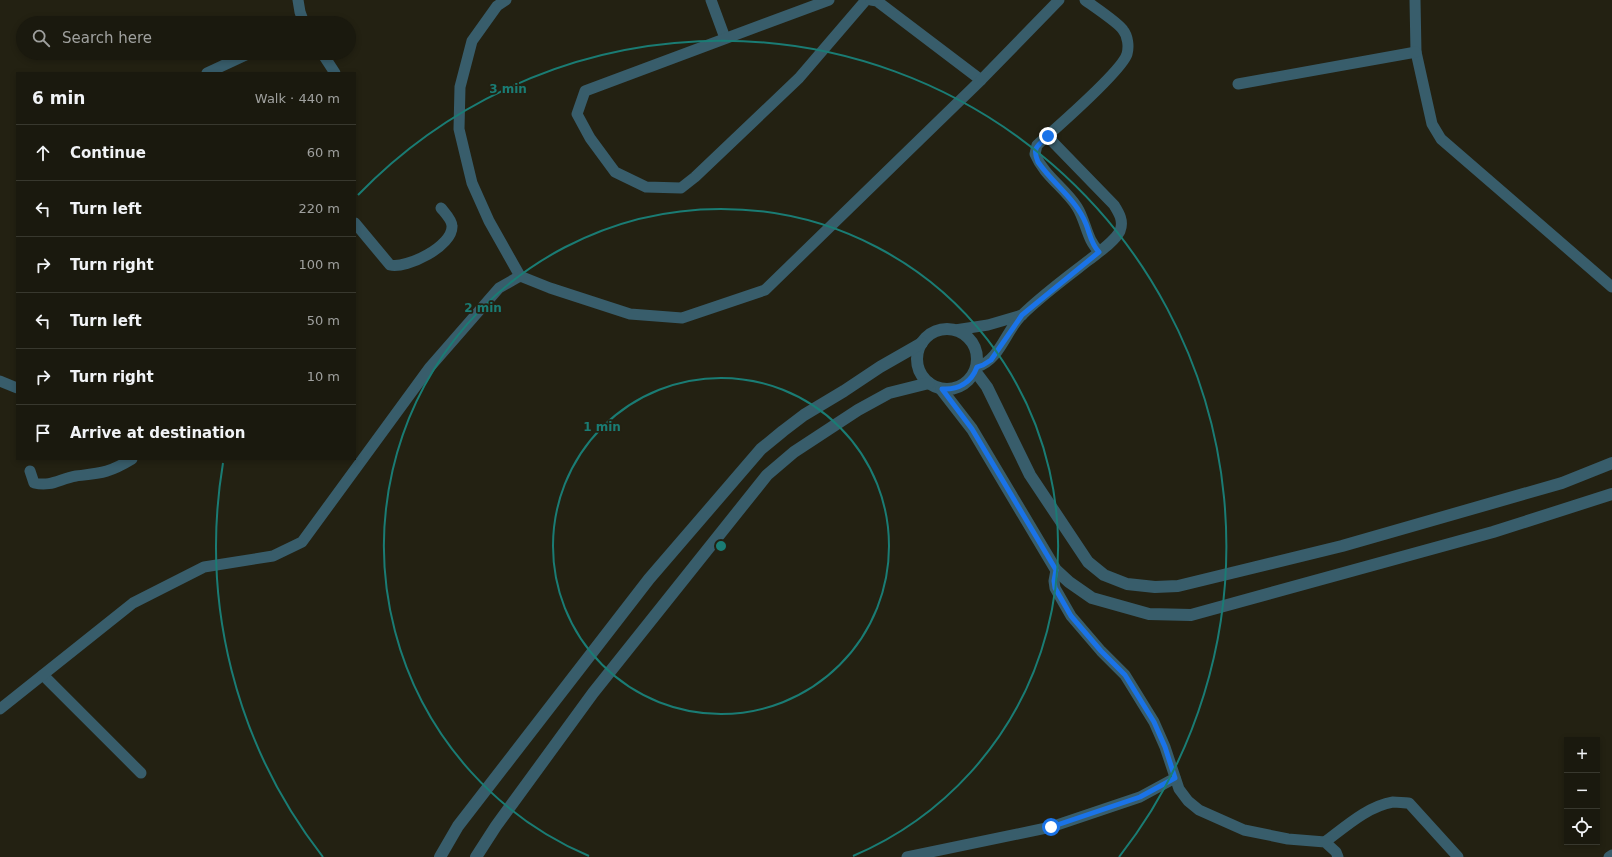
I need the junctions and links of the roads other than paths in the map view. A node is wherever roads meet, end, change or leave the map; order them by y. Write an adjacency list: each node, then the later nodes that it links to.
1 (298, 0): 10 (street)
2 (506, 0): 23 (street)
3 (711, 0): 11 (street)
4 (829, 0): 11 (street)
5 (866, 0): 11 (street)
6 (871, 0): 17 (street)
7 (1059, 0): 17 (street)
8 (1085, 0): 19 (street)
9 (1415, 0): 12 (street)
10 (301, 16)
11 (725, 38)
12 (1416, 52): 18 (street); 24 (street)
13 (235, 60): 15 (street)
14 (327, 60): 16 (street)
15 (209, 72)
16 (334, 72)
17 (981, 80): 23 (street)
18 (1238, 84)
19 (1048, 136): 22 (street); 22 (street)
20 (441, 208): 21 (street)
21 (359, 232)
22 (1099, 252): 25 (street)
23 (520, 276): 38 (street)
24 (1612, 287)
25 (1022, 315): 26 (street); 28 (street)
26 (955, 330): 27 (street); 28 (street)
27 (922, 342): 30 (street); 44 (street)
28 (976, 369): 32 (street); 34 (street)
29 (0, 380): 31 (street)
30 (929, 383): 32 (street); 45 (street)
31 (16, 388)
32 (942, 389): 37 (street)
33 (130, 460): 35 (street)
34 (1612, 463)
35 (30, 471)
36 (1612, 494): 37 (street)
37 (1056, 570): 41 (street)
38 (44, 675): 39 (street); 40 (street)
39 (0, 709)
40 (141, 773)
41 (1175, 778): 42 (street); 46 (street)
42 (1325, 842): 47 (street); 48 (street)
43 (1612, 855): 49 (street)
44 (440, 857)
45 (476, 857)
46 (907, 857)
47 (1338, 857)
48 (1458, 857)
49 (1609, 857)

